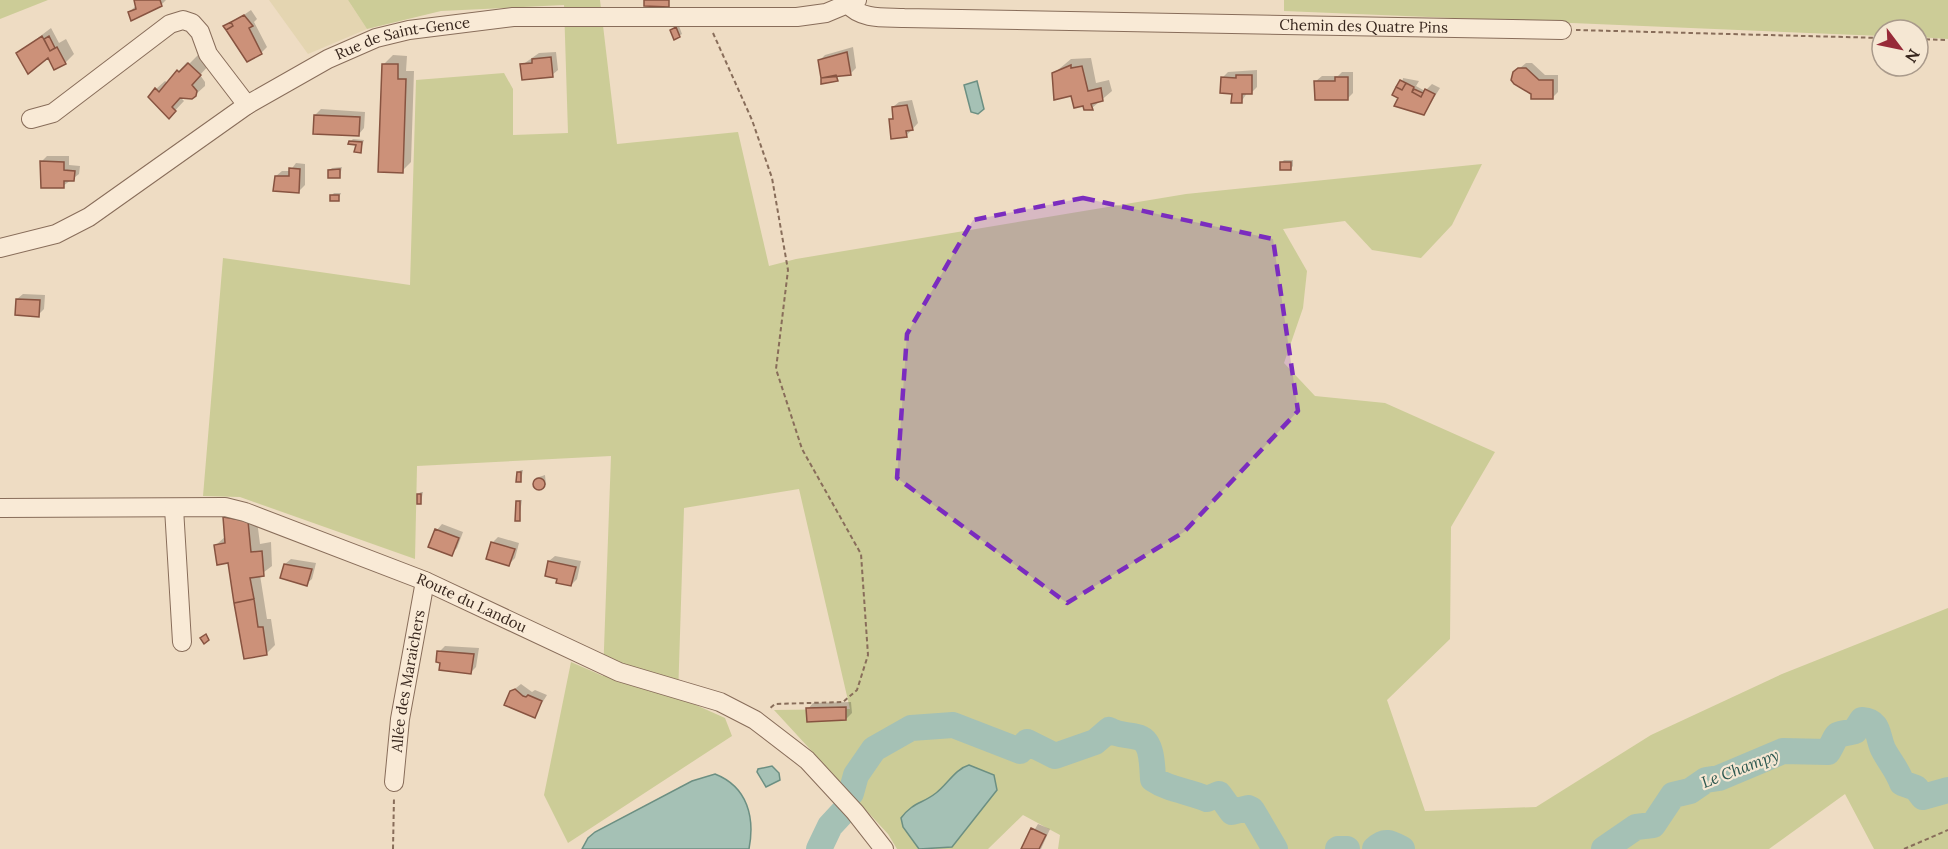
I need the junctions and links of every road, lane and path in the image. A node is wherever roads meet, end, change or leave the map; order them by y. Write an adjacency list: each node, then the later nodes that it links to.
1 (853, 3): 3 (street, Rue de Saint-Gence); 4 (street, Chemin des Quatre Pins)
2 (676, 8): 3 (street, Rue de Saint-Gence); 8 (street, Rue de Saint-Gence)
3 (706, 18): 15 (path)
4 (1562, 30): 5 (path)
5 (1870, 38)
6 (1930, 39): 7 (path)
7 (1948, 40)
8 (247, 105): 9 (street); 10 (street, Rue de Saint-Gence)
9 (31, 119)
10 (0, 248)
11 (0, 508): 12 (street, Route du Landou)
12 (174, 508): 13 (street, Route du Landou); 14 (street)
13 (425, 581): 15 (street, Route du Landou); 16 (street, Allée des Maraichers)
14 (182, 642)
15 (755, 720): 19 (street, Route du Landou)
16 (394, 782): 18 (path)
17 (1948, 830): 20 (path)
18 (393, 849)
19 (884, 849)
20 (1904, 849)

